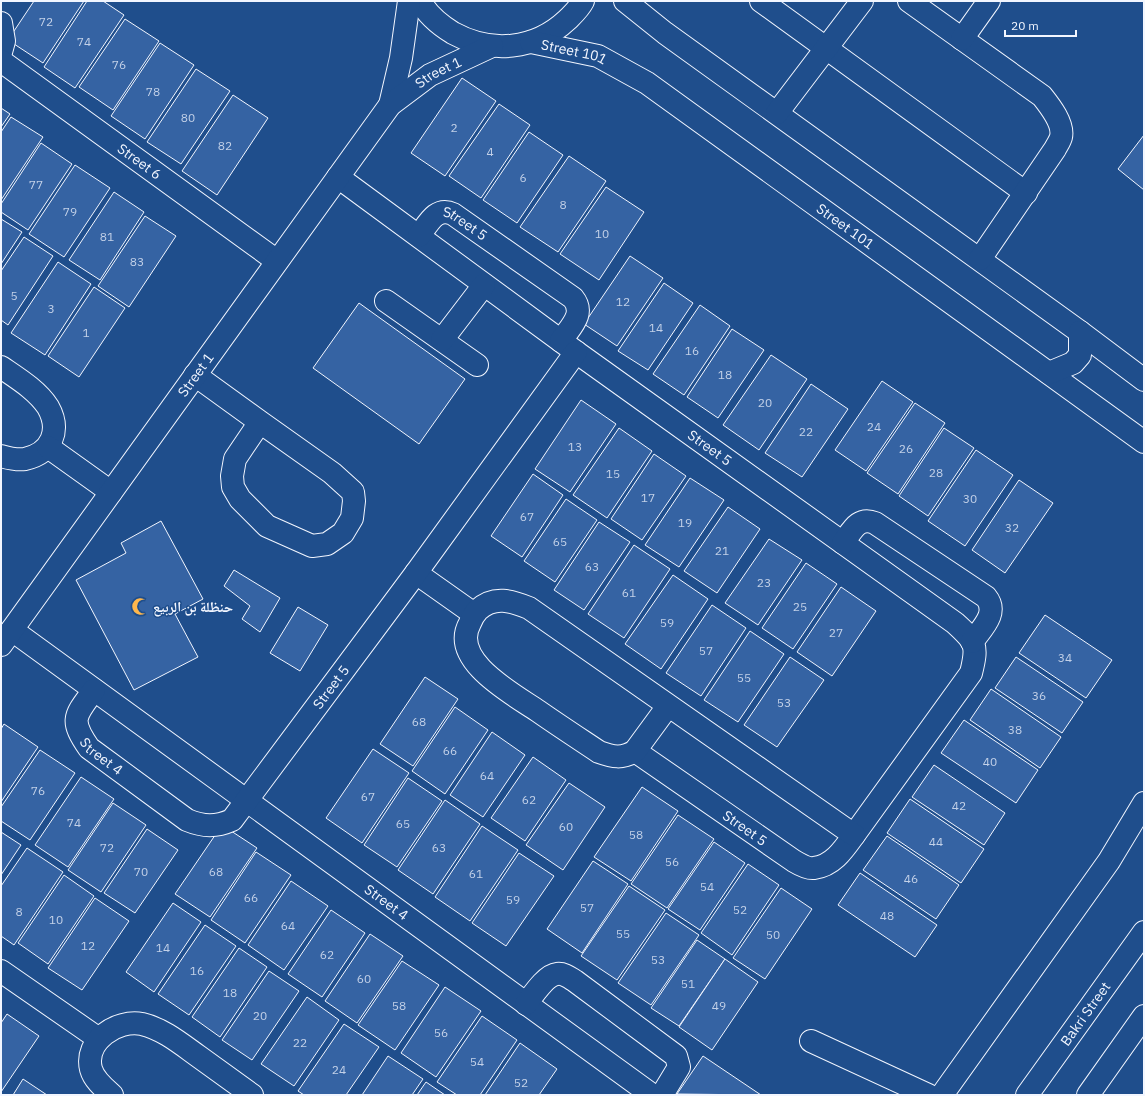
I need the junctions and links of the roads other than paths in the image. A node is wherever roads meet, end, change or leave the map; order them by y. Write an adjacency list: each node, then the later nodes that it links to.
1 (409, 1): 16 (street, Street 1)
2 (420, 1): 12 (street)
3 (583, 1): 11 (street)
4 (625, 1): 17 (street)
5 (761, 1): 13 (street)
6 (862, 1): 13 (street)
7 (909, 1): 10 (street)
8 (989, 1): 10 (street)
9 (1, 23): 14 (street)
10 (962, 39): 19 (street)
11 (530, 42): 12 (street); 30 (street, Street 101)
12 (492, 46): 16 (street, Street 1)
13 (826, 49): 17 (street); 19 (street)
14 (1, 52)
15 (1, 61): 22 (street, Street 6)
16 (390, 105): 18 (street, Street 1)
17 (777, 113): 21 (street)
18 (338, 177): 20 (street, Street 5); 22 (street, Street 1)
19 (1026, 193): 21 (street)
20 (419, 236): 23 (street, Street 5); 27 (street, Street 5)
21 (980, 259): 25 (street)
22 (277, 261): 31 (street, Street 1)
23 (484, 285): 26 (street); 27 (street, Street 5)
24 (386, 301): 26 (street)
25 (1080, 332): 30 (street); 32 (street)
26 (442, 340): 28 (street)
27 (568, 347): 38 (street, Street 5); 39 (street, Street 5)
28 (477, 365)
29 (1, 367): 35 (street)
30 (1049, 373): 34 (street, Street 101)
31 (195, 375): 33 (street); 37 (street, Street 1)
32 (1144, 380)
33 (260, 422): 33 (street)
34 (1144, 442)
35 (48, 447): 36 (street); 37 (street)
36 (1, 456)
37 (111, 492): 41 (street, Street 1)
38 (843, 543): 42 (street, Street 5); 42 (street)
39 (416, 573): 40 (street); 46 (street, Street 5)
40 (474, 614): 44 (street); 45 (street)
41 (6, 638): 43 (street, Street 4)
42 (972, 642): 48 (street, Street 5)
43 (94, 690): 46 (street, Street 4); 46 (street, Street 4)
44 (668, 706): 45 (street); 48 (street)
45 (635, 751): 48 (street, Street 5)
46 (247, 801): 51 (street, Street 4)
47 (1144, 803): 60 (street)
48 (854, 836)
49 (1144, 932): 61 (street, Bakri Street)
50 (1, 971): 53 (street)
51 (526, 1004): 57 (street, Street 4); 58 (street)
52 (1144, 1016): 62 (street)
53 (99, 1039): 55 (street); 56 (street)
54 (811, 1042): 59 (street)
55 (112, 1095)
56 (252, 1095)
57 (652, 1095)
58 (662, 1095)
59 (928, 1095)
60 (942, 1095)
61 (1028, 1095)
62 (1088, 1095)

